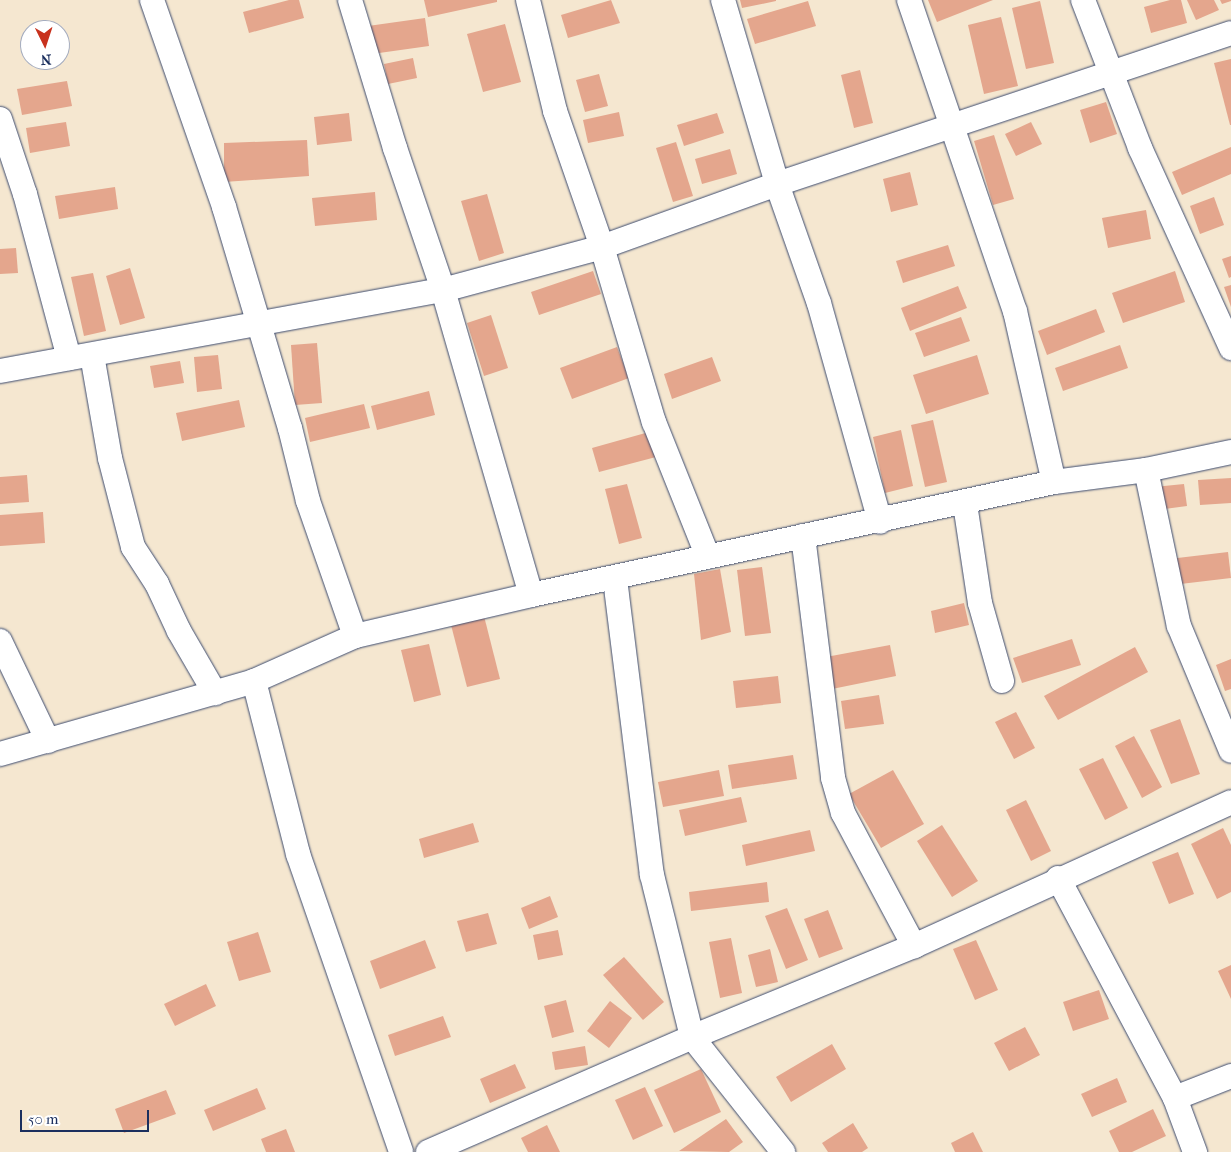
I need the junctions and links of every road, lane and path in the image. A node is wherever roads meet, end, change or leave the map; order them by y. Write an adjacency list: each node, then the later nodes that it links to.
1 (152, 0): 14 (street)
2 (350, 0): 13 (street)
3 (528, 0): 12 (street)
4 (723, 0): 11 (street)
5 (909, 0): 10 (street)
6 (1083, 0): 8 (street)
7 (1231, 33): 8 (street)
8 (1111, 73): 10 (street); 15 (street)
9 (0, 119): 17 (street)
10 (951, 129): 11 (street); 21 (street)
11 (778, 184): 12 (street); 23 (street)
12 (602, 247): 13 (street); 25 (street)
13 (443, 290): 14 (street); 27 (street)
14 (260, 324): 16 (street); 28 (street)
15 (1231, 348)
16 (92, 355): 17 (street); 32 (street)
17 (69, 358): 18 (street)
18 (0, 371)
19 (1231, 452): 20 (street)
20 (1146, 470): 21 (street); 34 (street)
21 (1054, 482): 22 (street)
22 (965, 504): 23 (street); 31 (street)
23 (880, 522): 24 (street)
24 (803, 536): 25 (street); 38 (street)
25 (708, 557): 26 (street)
26 (615, 579): 27 (street); 39 (street)
27 (530, 594): 28 (street)
28 (355, 636): 30 (street)
29 (0, 641): 33 (street)
30 (254, 681): 32 (street); 42 (street)
31 (1002, 681)
32 (214, 693): 33 (street)
33 (48, 741): 35 (street)
34 (1231, 751)
35 (0, 754)
36 (1231, 802): 37 (street)
37 (1058, 878): 38 (street); 41 (street)
38 (914, 946): 39 (street)
39 (692, 1037): 43 (street); 44 (street)
40 (1231, 1076): 41 (street)
41 (1175, 1098): 45 (street)
42 (401, 1152)
43 (428, 1152)
44 (783, 1152)
45 (1195, 1152)

